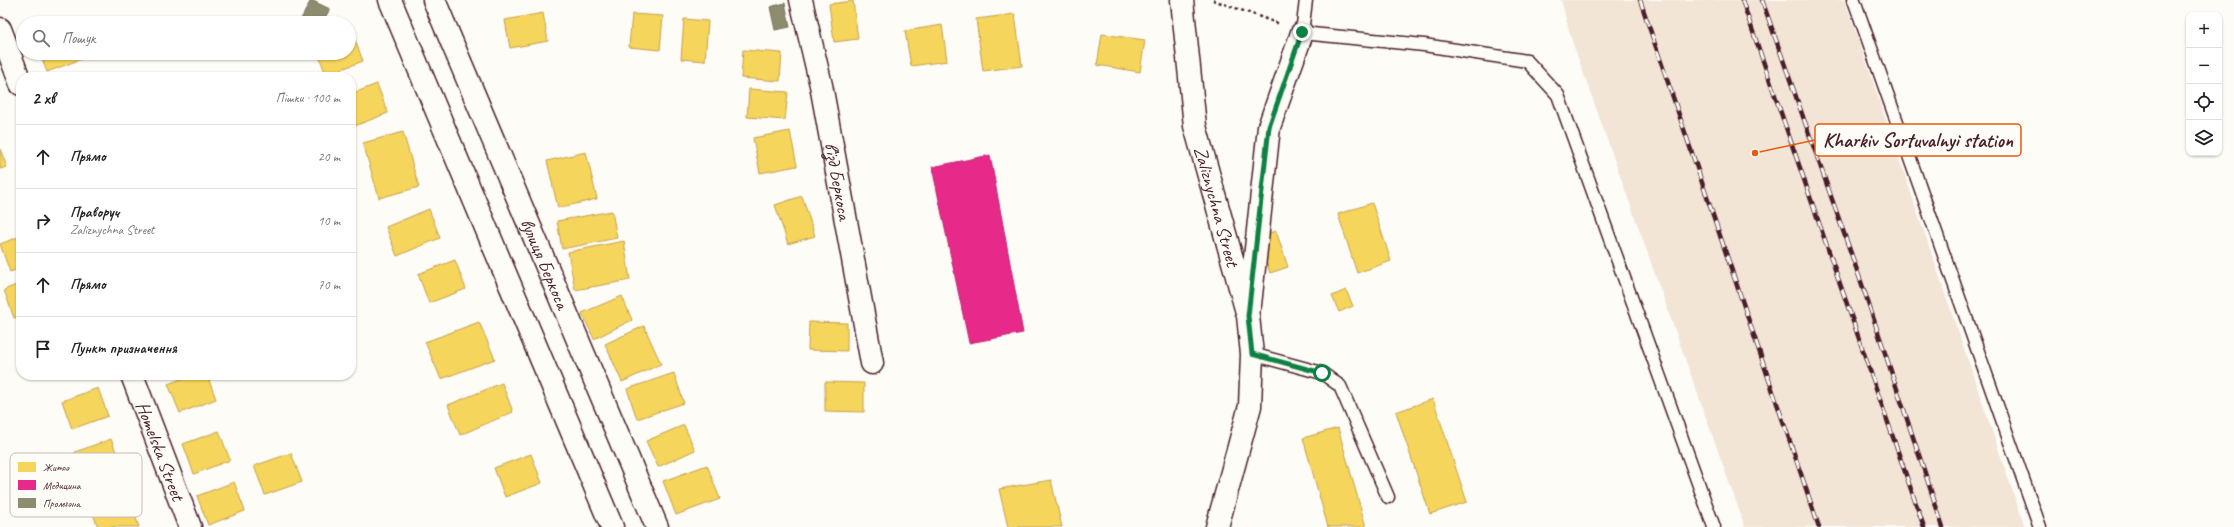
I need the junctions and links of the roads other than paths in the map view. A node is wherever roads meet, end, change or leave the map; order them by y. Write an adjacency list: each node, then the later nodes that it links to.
1 (390, 0): 16 (street)
2 (434, 0): 17 (street, вулиця Беркоса)
3 (802, 0): 12 (street, в’їзд Беркоса)
4 (1182, 0): 10 (street, Zaliznychna Street)
5 (1306, 0): 8 (lane)
6 (1854, 0): 20 (lane)
7 (0, 29): 9 (street)
8 (1302, 32): 10 (street); 19 (lane)
9 (16, 72)
10 (1248, 316): 11 (street, Zaliznychna Street)
11 (1252, 354): 14 (lane); 18 (street, Zaliznychna Street)
12 (872, 363)
13 (134, 380): 15 (street, Homelska Street)
14 (1388, 497)
15 (190, 527)
16 (612, 527)
17 (657, 527)
18 (1217, 527)
19 (1714, 527)
20 (2040, 527)

